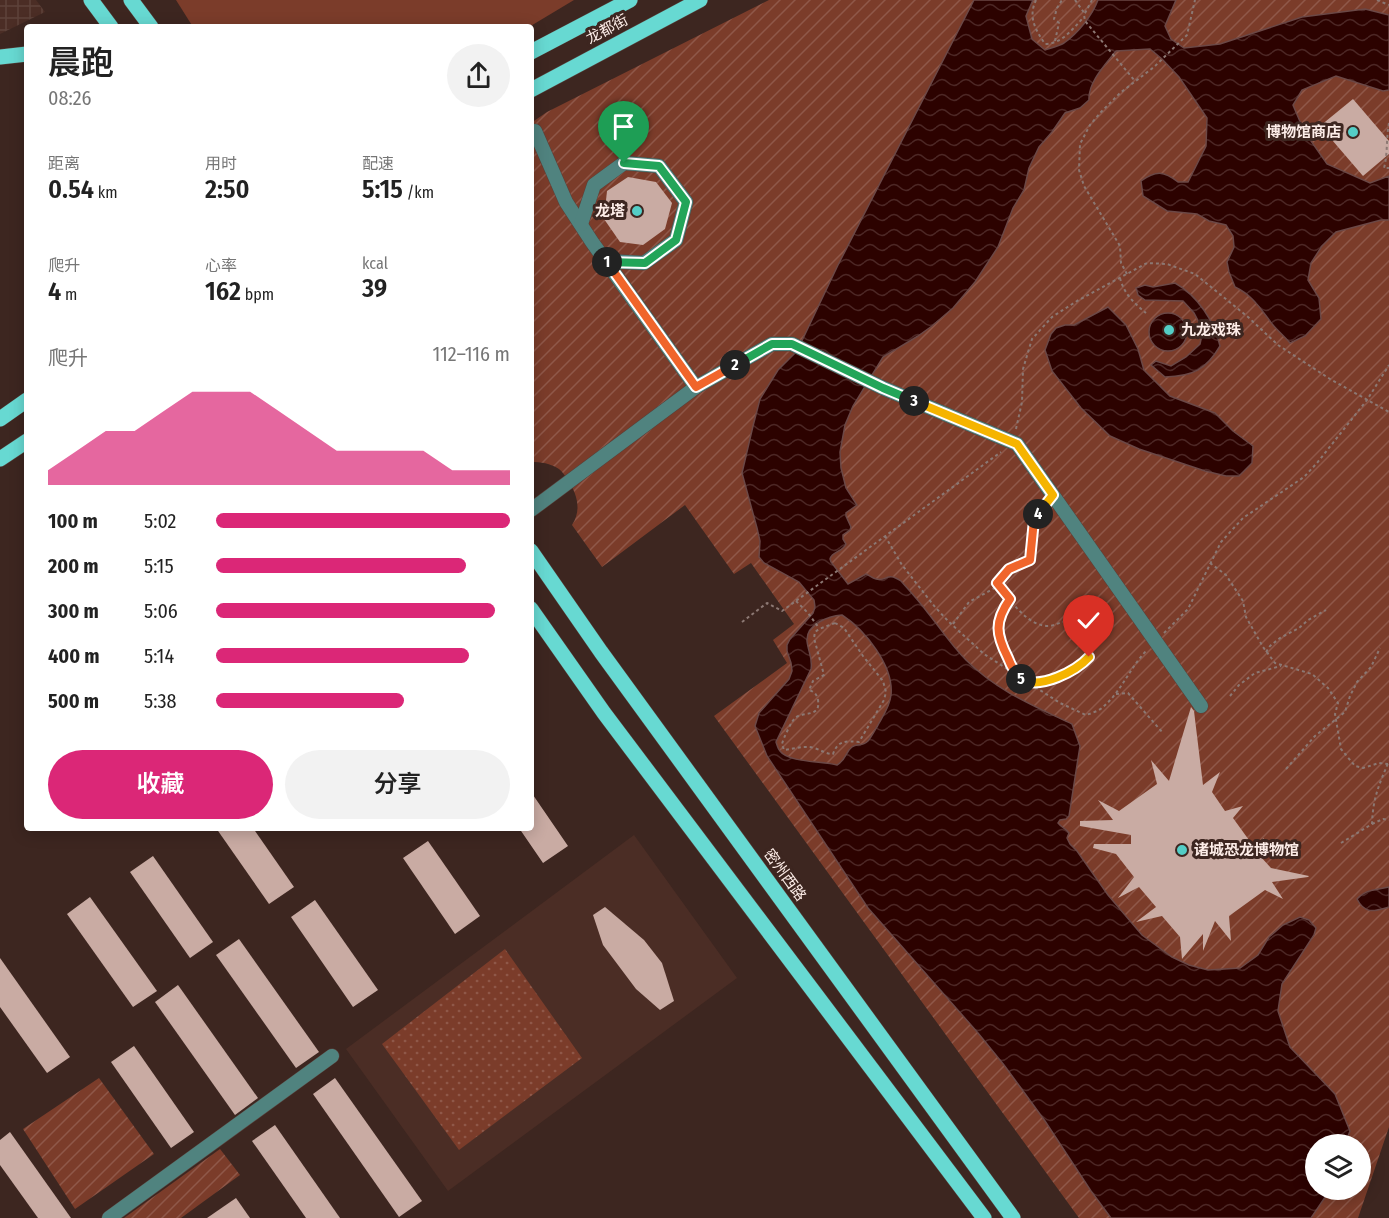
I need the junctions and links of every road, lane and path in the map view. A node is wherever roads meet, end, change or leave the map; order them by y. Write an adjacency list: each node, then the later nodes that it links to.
1 (92, 0): 13 (main road)
2 (131, 0): 14 (main road)
3 (630, 0): 16 (main road, 龙都街)
4 (700, 0): 20 (main road, 龙都街)
5 (1036, 0): 15 (path)
6 (1062, 0): 15 (path)
7 (1075, 0): 12 (path)
8 (1092, 0): 12 (path)
9 (1195, 0): 19 (path)
10 (1377, 0): 11 (path)
11 (1389, 5)
12 (1085, 17): 15 (path); 19 (path)
13 (109, 24)
14 (149, 24)
15 (1054, 43)
16 (534, 50)
17 (24, 54): 18 (main road)
18 (0, 57)
19 (1136, 81): 26 (path)
20 (534, 88)
21 (1389, 123): 23 (path)
22 (535, 131): 24 (street)
23 (1389, 168)
24 (581, 224): 25 (street); 25 (street)
25 (606, 261): 30 (street)
26 (1127, 274): 27 (path); 31 (path)
27 (1120, 278): 28 (path); 36 (path)
28 (1146, 313)
29 (1389, 365): 31 (path)
30 (696, 387): 36 (street); 39 (street)
31 (1367, 400): 33 (path); 42 (path)
32 (24, 402): 34 (main road)
33 (1389, 412)
34 (0, 419)
35 (24, 443): 37 (main road)
36 (1014, 443): 38 (street); 40 (path)
37 (0, 459)
38 (1053, 495): 43 (path); 52 (street)
39 (534, 508)
40 (885, 536): 45 (path); 50 (path)
41 (534, 555): 72 (main road, 密州西路)
42 (1210, 562): 52 (path); 54 (path)
43 (997, 583): 44 (path); 50 (path)
44 (1010, 599): 49 (path); 57 (path)
45 (797, 600): 48 (path); 51 (path)
46 (1326, 610): 54 (path)
47 (534, 613): 71 (main road)
48 (742, 622)
49 (1063, 622)
50 (952, 625): 57 (path)
51 (818, 628): 51 (path)
52 (1155, 641): 59 (path); 61 (street)
53 (1380, 648): 62 (path)
54 (1266, 652): 56 (path)
55 (1089, 657): 58 (path)
56 (1283, 666): 60 (path); 62 (path)
57 (1019, 678): 58 (path)
58 (1027, 682): 59 (path)
59 (1116, 694): 63 (path)
60 (1230, 696)
61 (1201, 706)
62 (1336, 719): 64 (path); 65 (path)
63 (1163, 733)
64 (1388, 763): 67 (path)
65 (1286, 769)
66 (1389, 820): 67 (path)
67 (1372, 824): 68 (path)
68 (1341, 843)
69 (332, 1056): 70 (street)
70 (109, 1218)
71 (984, 1218)
72 (1012, 1218)

